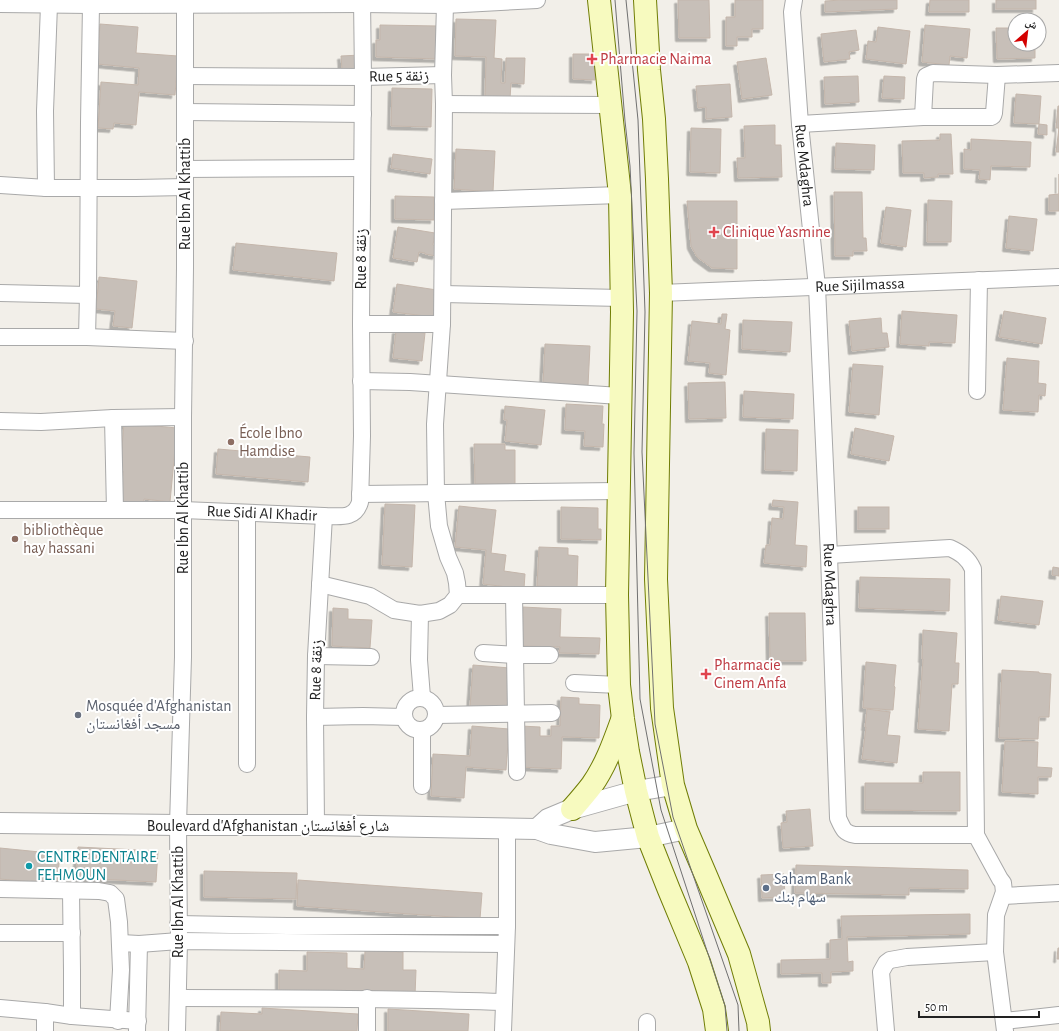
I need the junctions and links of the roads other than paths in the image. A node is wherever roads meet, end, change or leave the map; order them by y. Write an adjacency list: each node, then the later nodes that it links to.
1 (536, 0): 12 (street)
2 (599, 0): 19 (main road)
3 (645, 0): 36 (main road)
4 (794, 0): 23 (street, Rue Mdaghra)
5 (162, 2): 10 (street); 11 (street)
6 (280, 2): 7 (street); 11 (street)
7 (362, 2): 12 (street); 17 (street, Rue 8 زنقة)
8 (0, 4): 9 (street)
9 (49, 5): 10 (street); 28 (street)
10 (91, 5): 29 (street)
11 (185, 5): 16 (street, Rue Ibn Al Khattib)
12 (445, 5): 14 (street)
13 (1059, 73): 15 (street)
14 (443, 75): 17 (street, Rue 5 زنقة); 18 (street, Rue 5 زنقة)
15 (997, 75): 22 (street); 22 (street)
16 (185, 76): 17 (street, Rue 5 زنقة); 20 (street, Rue Ibn Al Khattib)
17 (363, 77): 21 (street, Rue 8 زنقة)
18 (444, 104): 19 (street); 31 (street, Rue 5 زنقة)
19 (610, 105): 30 (main road)
20 (185, 112): 21 (street); 25 (street, Rue Ibn Al Khattib)
21 (363, 114): 24 (street, Rue 8 زنقة)
22 (923, 117): 23 (street)
23 (800, 124): 34 (street, Rue Mdaghra)
24 (362, 168): 25 (street); 40 (street, Rue 8 زنقة)
25 (185, 169): 27 (street, Rue Ibn Al Khattib)
26 (0, 185): 28 (street)
27 (185, 187): 29 (street); 44 (street, Rue Ibn Al Khattib)
28 (46, 188): 29 (street)
29 (89, 188): 38 (street)
30 (620, 195): 31 (street); 39 (main road)
31 (443, 201): 37 (street, Rue 5 زنقة)
32 (1059, 277): 33 (street, Rue Sijilmassa)
33 (979, 280): 34 (street, Rue Sijilmassa); 47 (street)
34 (817, 286): 36 (street, Rue Sijilmassa); 61 (street, Rue Mdaghra)
35 (0, 293): 38 (street)
36 (661, 293): 84 (main road)
37 (443, 294): 39 (street); 41 (street, Rue 5 زنقة)
38 (88, 295): 43 (street)
39 (621, 298): 48 (main road)
40 (361, 324): 41 (street); 45 (street, Rue 8 زنقة)
41 (442, 324): 46 (street, Rue 5 زنقة)
42 (0, 337): 43 (street)
43 (88, 337): 44 (street)
44 (185, 341): 49 (street, Rue Ibn Al Khattib)
45 (361, 381): 46 (street); 54 (street, Rue 8 زنقة)
46 (437, 384): 48 (street); 53 (street, Rue 5 زنقة)
47 (977, 391)
48 (620, 396): 52 (main road)
49 (183, 417): 50 (street); 57 (street, Rue Ibn Al Khattib)
50 (112, 418): 51 (street); 56 (street)
51 (0, 421)
52 (618, 491): 53 (street); 65 (main road)
53 (436, 493): 54 (street); 63 (street, Rue 5 زنقة)
54 (360, 494): 59 (street, Rue 8 زنقة)
55 (0, 510): 56 (street, Rue Sidi Al Khadir)
56 (114, 510): 57 (street, Rue Sidi Al Khadir)
57 (183, 510): 58 (street, Rue Sidi Al Khadir); 89 (street, Rue Ibn Al Khattib)
58 (247, 513): 60 (street, Rue Sidi Al Khadir); 82 (street)
59 (355, 513): 60 (street, Rue Sidi Al Khadir)
60 (324, 516): 62 (street, Rue 8 زنقة)
61 (829, 555): 94 (street, Rue Mdaghra); 94 (street)
62 (320, 584): 66 (street); 70 (street, Rue 8 زنقة)
63 (458, 595): 64 (street); 66 (street)
64 (514, 595): 65 (street); 68 (street)
65 (617, 595): 73 (main road)
66 (420, 614): 74 (street)
67 (483, 653): 68 (street)
68 (516, 655): 69 (street); 75 (street)
69 (550, 655)
70 (316, 656): 71 (street); 78 (street, Rue 8 زنقة)
71 (371, 657)
72 (574, 683): 73 (street)
73 (620, 685): 80 (main road)
74 (422, 698): 77 (street); 79 (street)
75 (516, 714): 76 (street); 77 (street); 83 (street)
76 (552, 714)
77 (436, 715): 81 (street)
78 (315, 717): 79 (street); 90 (street, Rue 8 زنقة)
79 (404, 717): 81 (street)
80 (623, 719): 86 (main road); 87 (main road)
81 (422, 730): 85 (street)
82 (248, 764)
83 (517, 772)
84 (673, 785): 86 (street); 93 (main road)
85 (422, 786)
86 (636, 791): 87 (street); 95 (main road)
87 (572, 809): 92 (street)
88 (0, 823): 89 (street, Boulevard d'Afghanistan شارع أفغانستان)
89 (178, 825): 90 (street, Boulevard d'Afghanistan شارع أفغانستان); 100 (street, Rue Ibn Al Khattib)
90 (316, 825): 91 (street, Boulevard d'Afghanistan شارع أفغانستان)
91 (507, 829): 92 (street, Boulevard d'Afghanistan شارع أفغانستان); 102 (street)
92 (536, 829): 95 (street, Boulevard d'Afghanistan شارع أفغانستان)
93 (686, 829): 95 (street, Boulevard d'Afghanistan شارع أفغانستان); 126 (main road)
94 (976, 835): 99 (street)
95 (648, 837): 125 (main road)
96 (0, 889): 97 (street)
97 (71, 891): 104 (street); 107 (street)
98 (1059, 893): 99 (street)
99 (1003, 896): 110 (street)
100 (178, 924): 101 (street); 105 (street, Rue Ibn Al Khattib)
101 (288, 926): 102 (street); 106 (street)
102 (506, 926): 109 (street)
103 (0, 933): 104 (street)
104 (72, 933): 117 (street)
105 (178, 941): 106 (street); 108 (street); 111 (street, Rue Ibn Al Khattib)
106 (289, 942): 109 (street)
107 (121, 943): 108 (street); 118 (street)
108 (139, 944): 119 (street)
109 (506, 944): 113 (street)
110 (995, 952): 120 (street); 127 (street)
111 (178, 998): 112 (street); 122 (street, Rue Ibn Al Khattib)
112 (367, 998): 113 (street); 123 (street)
113 (504, 1002): 124 (street)
114 (0, 1008): 115 (street)
115 (45, 1012): 117 (street); 121 (street)
116 (1059, 1015): 120 (street)
117 (72, 1016): 118 (street)
118 (118, 1021): 119 (street)
119 (138, 1026)
120 (1005, 1026)
121 (45, 1031)
122 (178, 1031)
123 (367, 1031)
124 (504, 1031)
125 (717, 1031)
126 (759, 1031)
127 (886, 1031)

